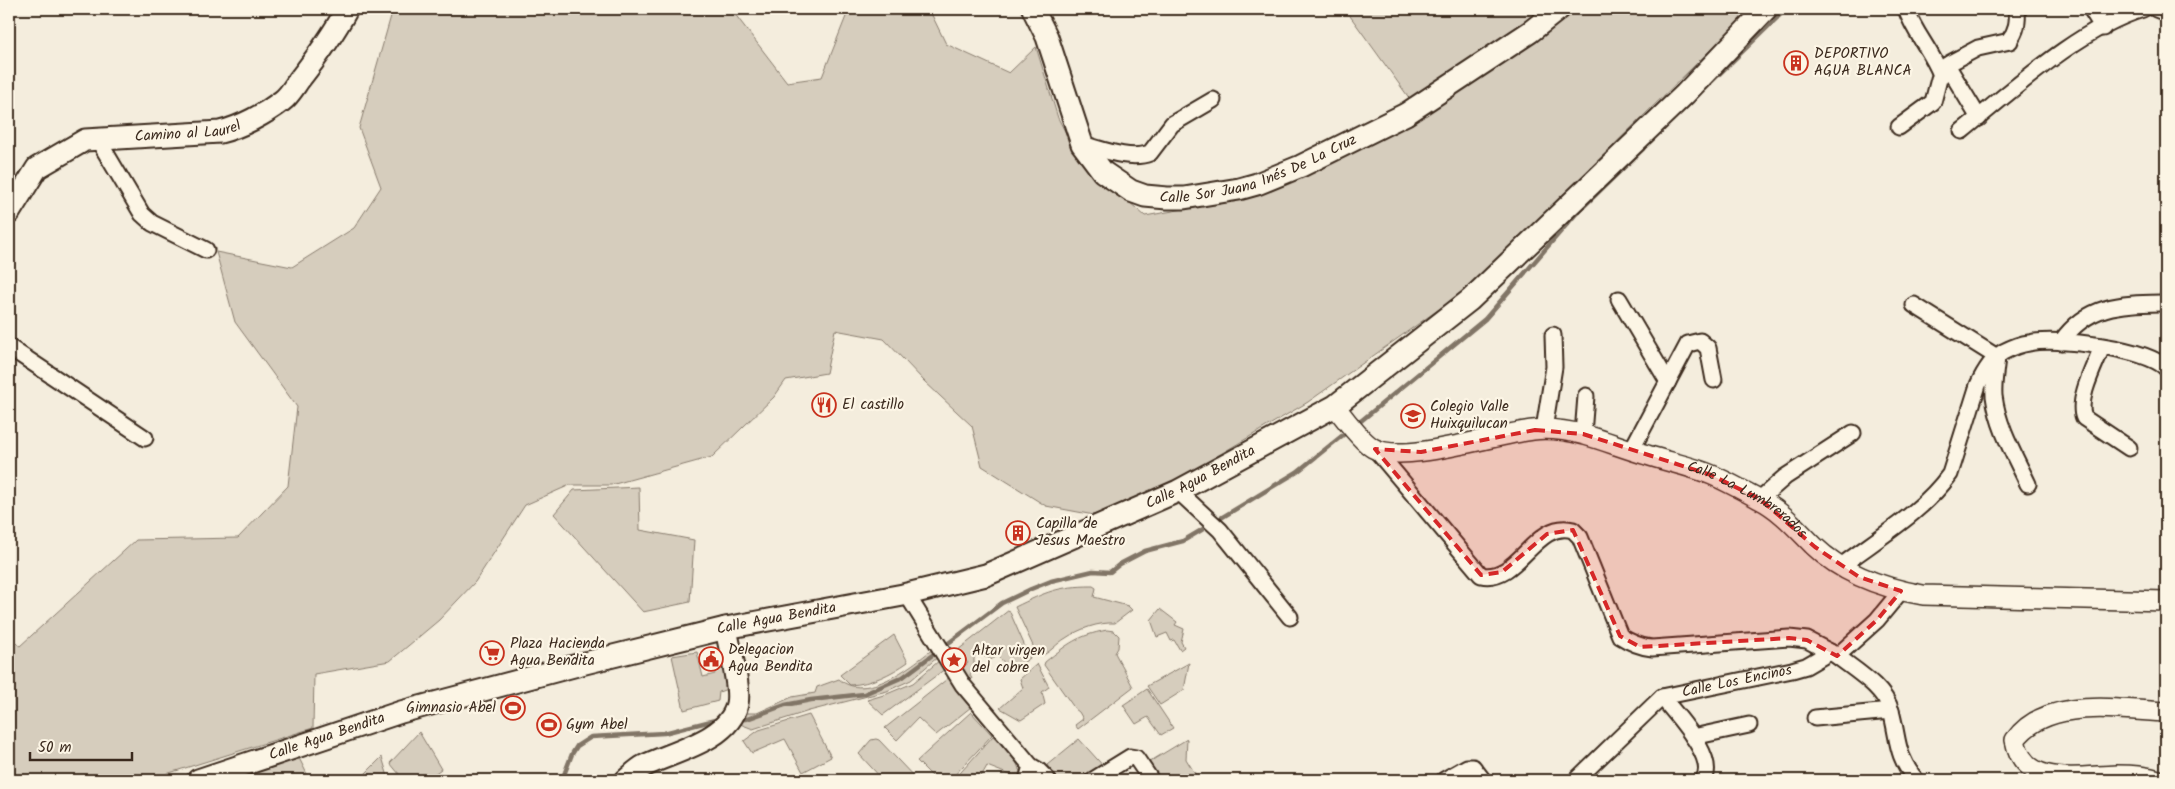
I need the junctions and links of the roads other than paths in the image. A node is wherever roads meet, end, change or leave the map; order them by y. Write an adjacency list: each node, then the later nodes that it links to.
1 (347, 9): 17 (main road, Camino al Laurel)
2 (1033, 9): 18 (main road, Calle Sor Juana Inés De La Cruz)
3 (1559, 9): 18 (main road, Calle Sor Juana Inés De La Cruz)
4 (1766, 9): 33 (main road, Calle Agua Bendita)
5 (1906, 9): 12 (street)
6 (2017, 9): 12 (street)
7 (2091, 9): 11 (street)
8 (2143, 9): 11 (street)
9 (2156, 9): 10 (street)
10 (2166, 13)
11 (2102, 28): 14 (street)
12 (1944, 70): 14 (street); 15 (street)
13 (1213, 100): 18 (street)
14 (1979, 118): 16 (street)
15 (1899, 127)
16 (1962, 131)
17 (97, 138): 19 (main road, Camino al Laurel); 20 (street)
18 (1082, 144)
19 (9, 213)
20 (206, 250)
21 (1620, 299): 31 (street)
22 (2166, 303): 25 (street)
23 (1914, 304): 28 (street)
24 (1553, 335): 34 (street)
25 (2061, 342): 27 (street); 28 (street)
26 (9, 347): 37 (street)
27 (2102, 347): 29 (street); 38 (street)
28 (1997, 357): 41 (street); 44 (street)
29 (2166, 368)
30 (1714, 380): 31 (street)
31 (1668, 382): 40 (street)
32 (1586, 396): 36 (street)
33 (1335, 406): 39 (street); 42 (main road, Calle Agua Bendita)
34 (1544, 429): 36 (street, Calle La Lumbrerados); 39 (street, Calle La Lumbrerados)
35 (1853, 433): 43 (street)
36 (1583, 434): 40 (street, Calle La Lumbrerados)
37 (145, 438)
38 (2129, 448)
39 (1374, 449): 50 (street)
40 (1631, 451): 43 (street, Calle La Lumbrerados)
41 (2028, 484)
42 (1178, 491): 48 (street); 49 (main road, Calle Agua Bendita)
43 (1760, 499): 44 (street, Calle La Lumbrerados)
44 (1841, 566): 45 (street, Calle La Lumbrerados)
45 (1901, 591): 47 (street, Calle La Lumbrerados); 50 (street, Calle Los Encinos)
46 (912, 601): 57 (street)
47 (2166, 601)
48 (1290, 617)
49 (726, 628): 59 (main road, Calle Agua Bendita); 60 (main road)
50 (1834, 654): 51 (street, Calle Los Encinos); 52 (street)
51 (1662, 697): 56 (street); 66 (street, Calle Los Encinos)
52 (1891, 711): 54 (street); 68 (street)
53 (2166, 712): 58 (street)
54 (1815, 718)
55 (1749, 725): 56 (street)
56 (1693, 737): 67 (street)
57 (1029, 773): 61 (street)
58 (2040, 778): 69 (street)
59 (198, 780)
60 (626, 780)
61 (1048, 780)
62 (1093, 780): 63 (street)
63 (1151, 780)
64 (1444, 780): 65 (street)
65 (1483, 780)
66 (1576, 780)
67 (1703, 780)
68 (1916, 780)
69 (2159, 780)

